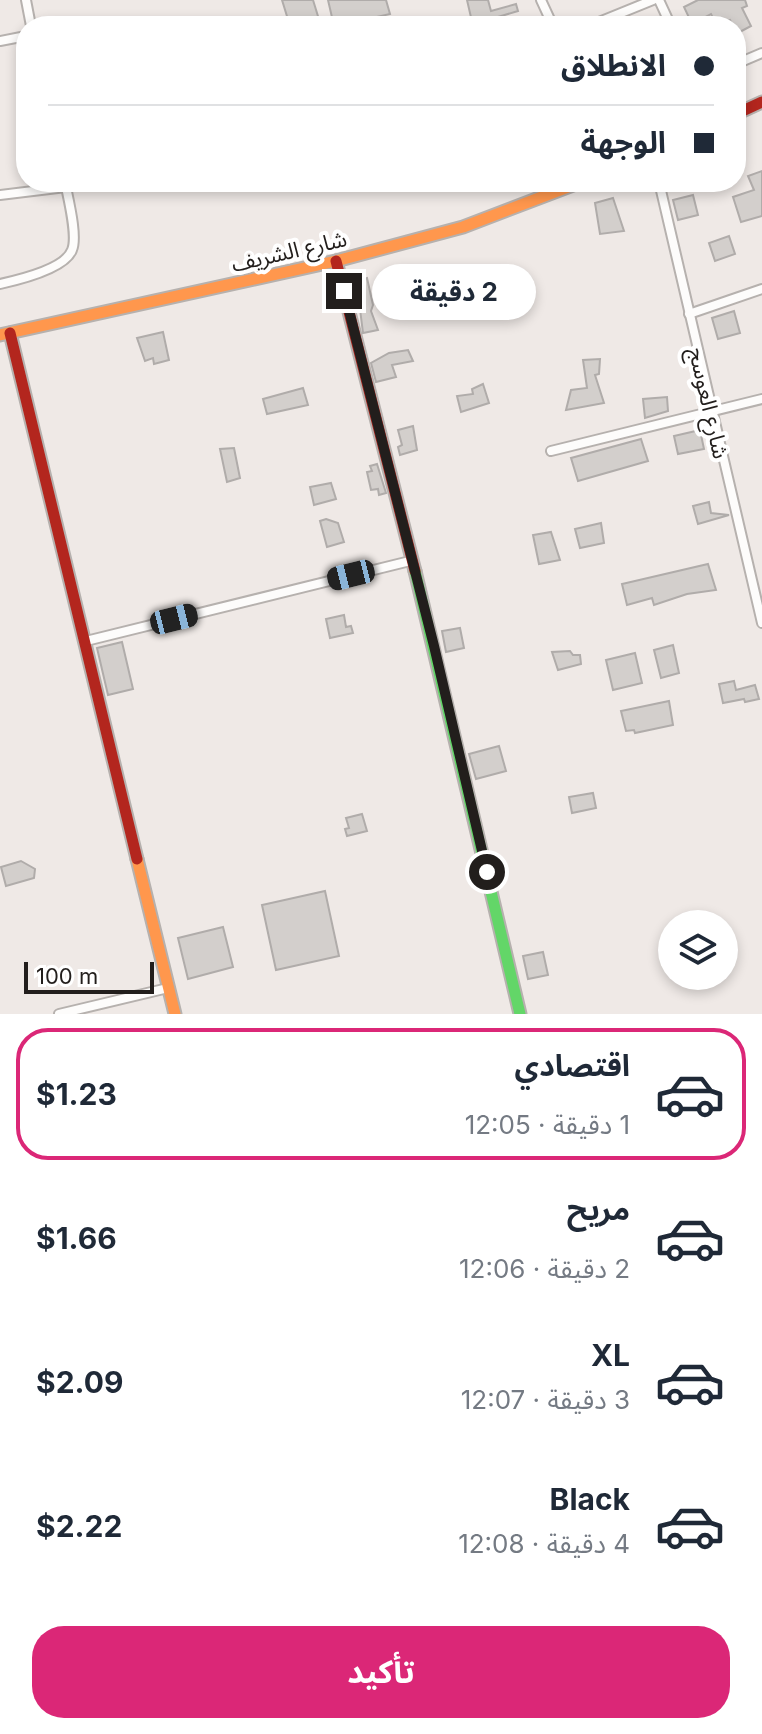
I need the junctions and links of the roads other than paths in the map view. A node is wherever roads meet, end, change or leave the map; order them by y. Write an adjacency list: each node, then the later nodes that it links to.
1 (653, 0): 2 (street)
2 (614, 16)
3 (66, 192): 7 (street)
4 (555, 192): 6 (street, شارع الشريف)
5 (661, 192): 9 (street, شارع العوسج)
6 (336, 261): 10 (street, شارع الشريف); 14 (street)
7 (0, 284)
8 (762, 289): 9 (street)
9 (689, 314): 12 (street, شارع العوسج)
10 (5, 334): 16 (street)
11 (762, 399): 12 (street)
12 (711, 412): 13 (street); 15 (street, شارع العوسج)
13 (551, 451)
14 (410, 561): 16 (street); 20 (street)
15 (762, 623)
16 (86, 641): 17 (street)
17 (168, 988): 18 (street); 19 (street)
18 (59, 1014)
19 (175, 1014)
20 (520, 1014)

